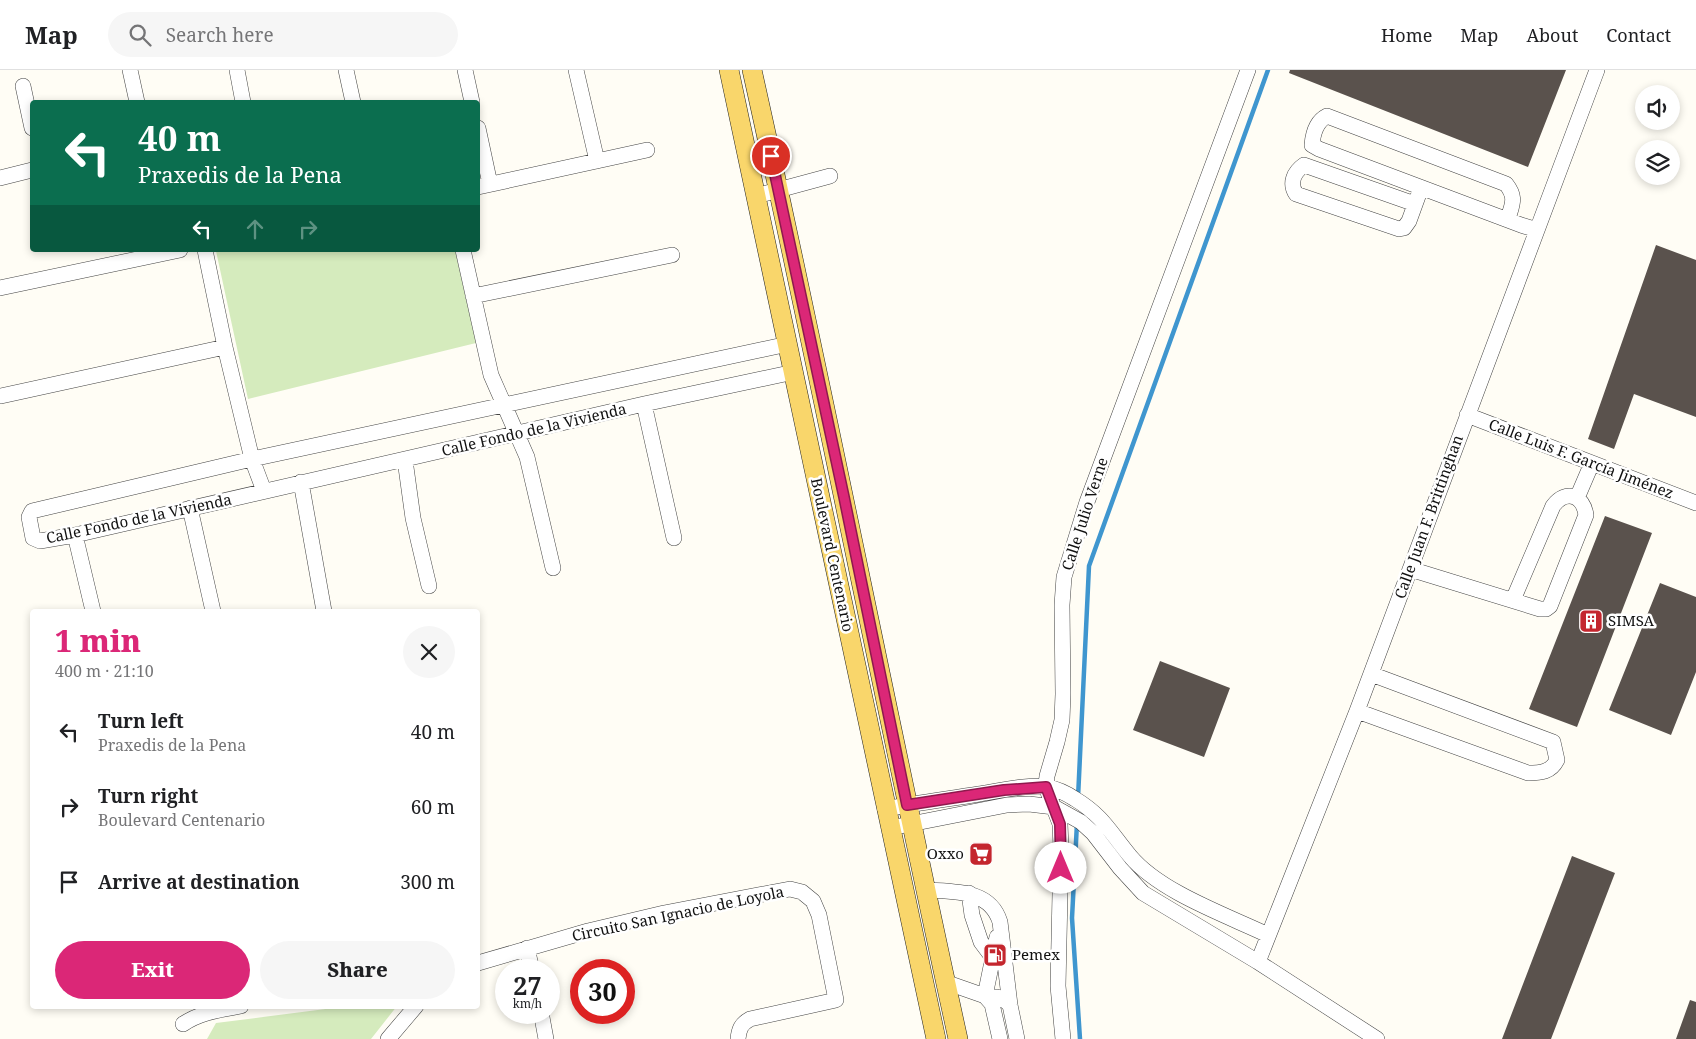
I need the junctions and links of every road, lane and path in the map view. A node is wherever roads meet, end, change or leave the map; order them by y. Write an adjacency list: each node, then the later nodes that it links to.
1 (130, 70): 11 (street)
2 (237, 70): 12 (street)
3 (346, 70): 13 (street)
4 (465, 70): 14 (street)
5 (576, 70): 18 (street)
6 (729, 70): 25 (main road, Boulevard Centenario)
7 (752, 70): 24 (main road, Boulevard Centenario)
8 (1248, 70): 65 (street, Calle Julio Verne)
9 (1597, 70): 28 (street, Calle Juan F. Brittinghan)
10 (23, 86): 15 (street)
11 (137, 100)
12 (243, 100)
13 (353, 100)
14 (472, 100)
15 (30, 119)
16 (480, 147): 22 (street)
17 (647, 150): 18 (street)
18 (597, 161): 22 (street)
19 (30, 170): 21 (street)
20 (830, 176): 24 (street)
21 (0, 178)
22 (484, 186)
23 (1421, 188): 26 (street); 27 (street); 27 (street)
24 (779, 190): 25 (street); 43 (main road, Boulevard Centenario)
25 (756, 196): 35 (main road, Boulevard Centenario)
26 (1415, 204): 26 (street)
27 (1508, 220): 28 (street)
28 (1537, 230): 41 (street, Calle Juan F. Brittinghan)
29 (166, 252): 33 (street)
30 (205, 252): 36 (street)
31 (462, 252): 34 (street)
32 (672, 255): 34 (street)
33 (0, 288)
34 (473, 296): 40 (street)
35 (788, 344): 37 (main road, Boulevard Centenario); 40 (street, Calle Fondo de la Vivienda); 43 (main road)
36 (226, 347): 38 (street); 44 (street)
37 (794, 372): 39 (street, Calle Fondo de la Vivienda); 53 (main road, Boulevard Centenario)
38 (1, 396)
39 (644, 404): 42 (street, Calle Fondo de la Vivienda); 55 (street)
40 (504, 405): 42 (street); 44 (street, Calle Fondo de la Vivienda)
41 (1467, 415): 46 (street, Calle Luis F. García Jiménez); 57 (street, Calle Juan F. Brittinghan)
42 (517, 434): 45 (street, Calle Fondo de la Vivienda); 56 (street)
43 (833, 447): 52 (main road, Boulevard Centenario)
44 (252, 459): 48 (street); 54 (street, Calle Fondo de la Vivienda)
45 (405, 460): 47 (street, Calle Fondo de la Vivienda); 58 (street)
46 (1592, 463): 49 (street); 50 (street, Calle Luis F. García Jiménez)
47 (301, 482): 48 (street, Calle Fondo de la Vivienda); 62 (street)
48 (264, 491): 51 (street, Calle Fondo de la Vivienda)
49 (1577, 498): 59 (street); 59 (street)
50 (1696, 504)
51 (190, 508): 54 (street, Calle Fondo de la Vivienda); 61 (street)
52 (847, 514): 53 (main road); 66 (main road, Boulevard Centenario)
53 (824, 519): 67 (main road, Boulevard Centenario)
54 (75, 535): 60 (street)
55 (674, 538)
56 (553, 568)
57 (1410, 569): 59 (street); 63 (street, Calle Juan F. Brittinghan)
58 (429, 586)
59 (1512, 600)
60 (93, 609)
61 (213, 609)
62 (324, 609)
63 (1370, 674): 64 (street, Calle Juan F. Brittinghan); 64 (street)
64 (1357, 711): 74 (street, Calle Juan F. Brittinghan)
65 (1046, 787): 66 (street); 68 (street); 74 (street)
66 (907, 805): 67 (street); 69 (main road, Boulevard Centenario)
67 (885, 809): 70 (main road, Boulevard Centenario)
68 (1060, 810): 69 (street); 79 (street); 94 (street)
69 (911, 824): 70 (street); 71 (main road, Boulevard Centenario)
70 (890, 828): 90 (main road, Boulevard Centenario)
71 (926, 890): 72 (street); 80 (main road, Boulevard Centenario)
72 (969, 894): 73 (street); 76 (street)
73 (1000, 922): 76 (street); 82 (street)
74 (1268, 935): 79 (street, Calle Juan F. Brittinghan)
75 (527, 948): 77 (street); 78 (street, Circuito San Ignacio de Loyola); 89 (street, Circuito San Ignacio de Loyola)
76 (993, 958): 81 (street)
77 (530, 959)
78 (480, 962)
79 (1258, 962): 95 (street)
80 (945, 982): 81 (street); 91 (main road, Boulevard Centenario)
81 (985, 996): 82 (street); 92 (street)
82 (1010, 1004): 93 (street)
83 (226, 1009): 85 (street)
84 (413, 1009): 87 (street)
85 (183, 1024)
86 (543, 1024): 88 (street)
87 (388, 1039)
88 (546, 1039)
89 (738, 1039)
90 (936, 1039)
91 (958, 1039)
92 (1000, 1039)
93 (1017, 1039)
94 (1063, 1039)
95 (1377, 1039)

